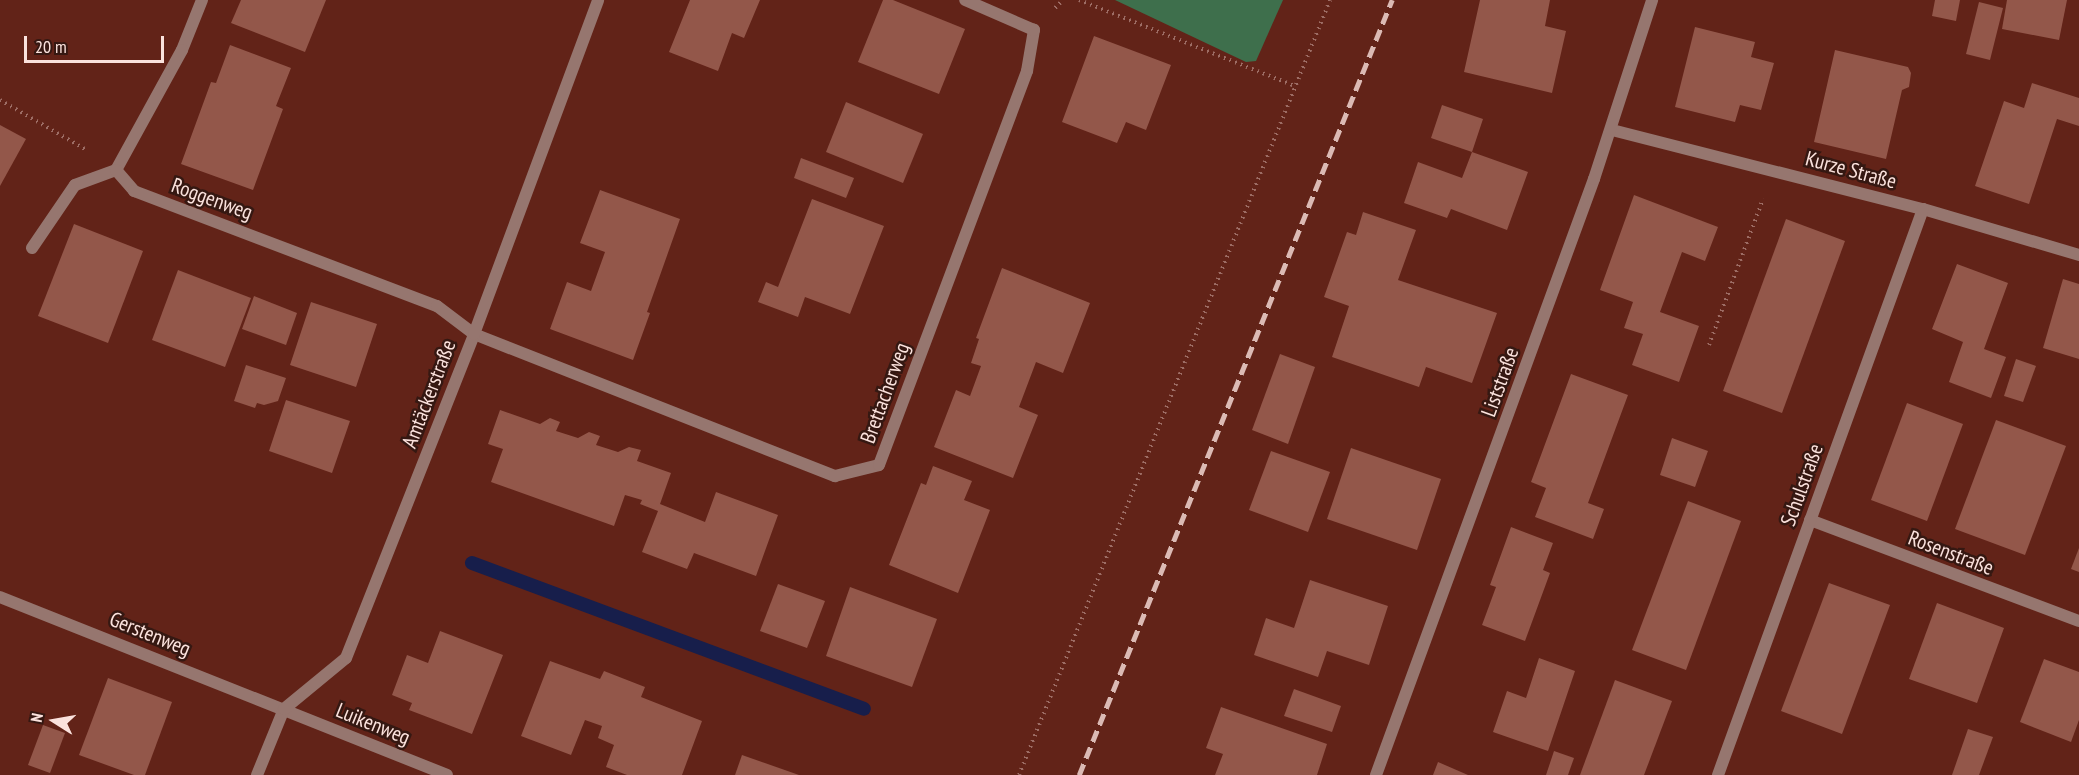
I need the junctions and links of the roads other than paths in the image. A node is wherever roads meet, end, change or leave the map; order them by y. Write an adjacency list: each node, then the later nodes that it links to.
1 (202, 0): 6 (street)
2 (598, 0): 10 (street, Amtäckerstraße)
3 (965, 0): 10 (street, Brettacherweg)
4 (1652, 0): 5 (street, Liststraße)
5 (1612, 130): 7 (street, Kurze Straße); 17 (street, Liststraße)
6 (116, 170): 8 (street); 10 (street, Roggenweg)
7 (1923, 209): 9 (street, Kurze Straße); 11 (street, Schulstraße)
8 (32, 248)
9 (2079, 255)
10 (474, 334): 14 (street, Amtäckerstraße)
11 (1810, 520): 13 (street, Rosenstraße); 18 (street, Schulstraße)
12 (0, 597): 14 (street, Gerstenweg)
13 (2079, 621)
14 (284, 709): 15 (street, Amtäckerstraße); 16 (street, Luikenweg)
15 (257, 775)
16 (447, 775)
17 (1376, 775)
18 (1718, 775)

